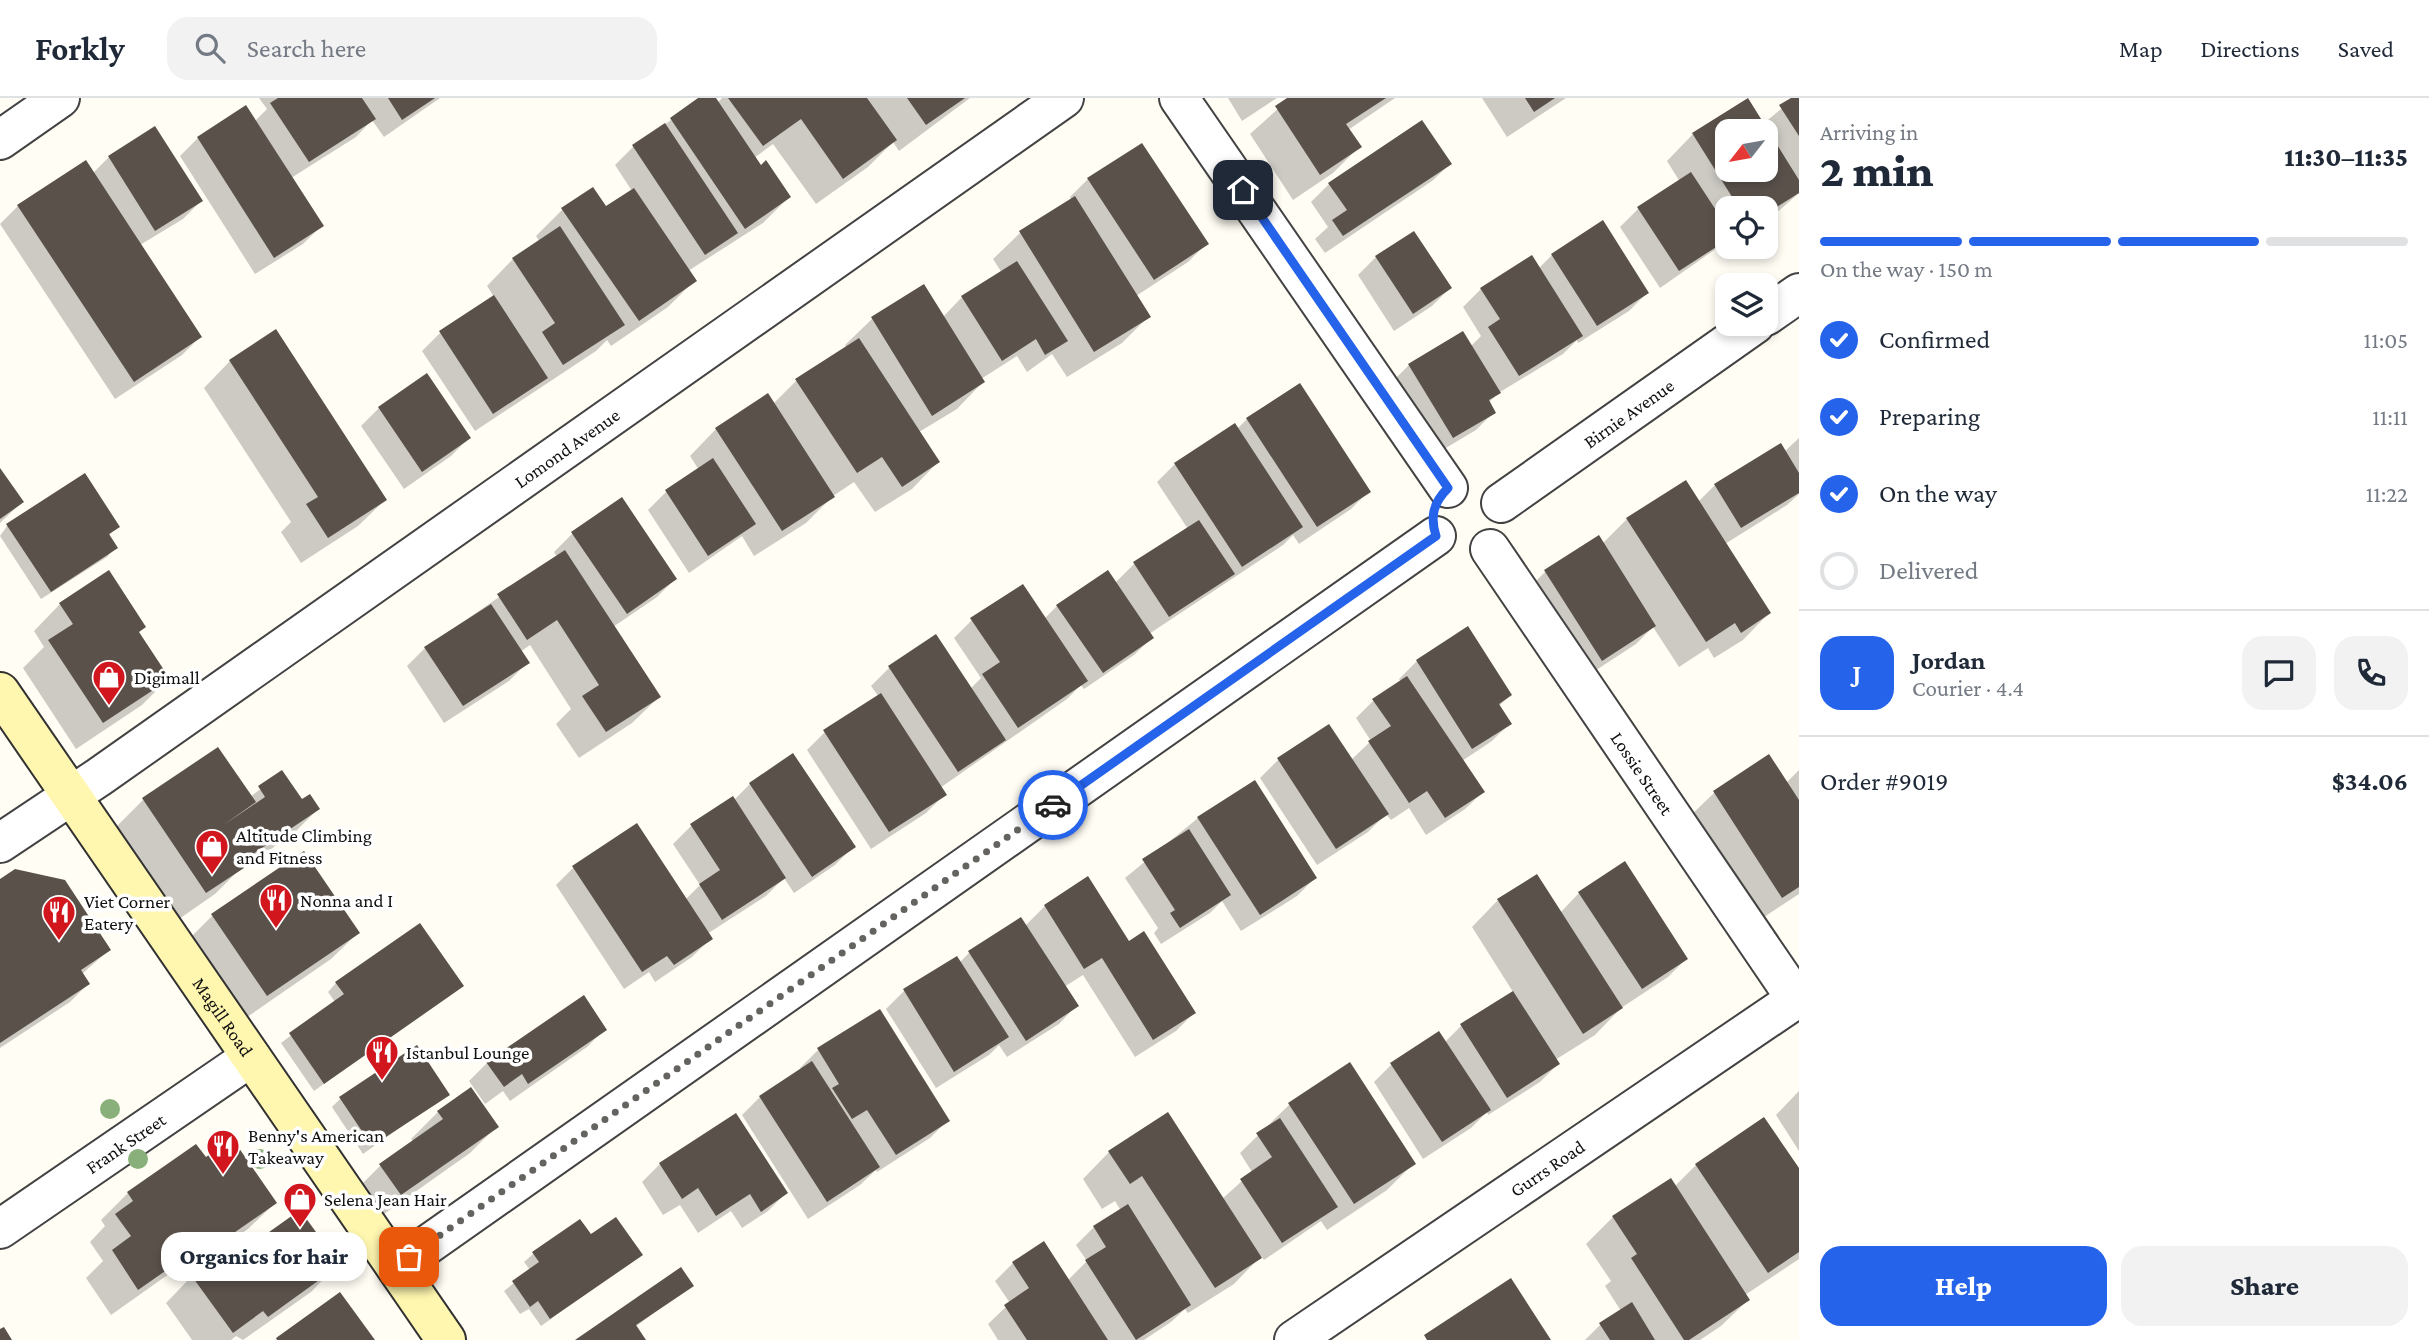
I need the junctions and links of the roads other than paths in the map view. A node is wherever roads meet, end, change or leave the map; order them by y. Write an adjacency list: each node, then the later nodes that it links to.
1 (60, 98): 4 (street)
2 (1064, 98): 13 (street, Lomond Avenue)
3 (1180, 98): 8 (street)
4 (0, 140)
5 (1799, 293): 6 (street)
6 (1778, 308)
7 (1738, 336): 9 (street, Birnie Avenue)
8 (1448, 488): 9 (street); 10 (street)
9 (1501, 503): 11 (street)
10 (1436, 536): 11 (street); 18 (street)
11 (1490, 549): 15 (street, Lossie Street)
12 (0, 692): 13 (main road, Magill Road)
13 (71, 797): 14 (street, Lomond Avenue); 16 (main road, Magill Road)
14 (0, 843)
15 (1798, 998): 20 (street, Gurrs Road)
16 (251, 1057): 17 (street, Frank Street); 18 (main road, Magill Road)
17 (0, 1229)
18 (396, 1267): 19 (main road, Magill Road)
19 (446, 1340)
20 (1294, 1340)

